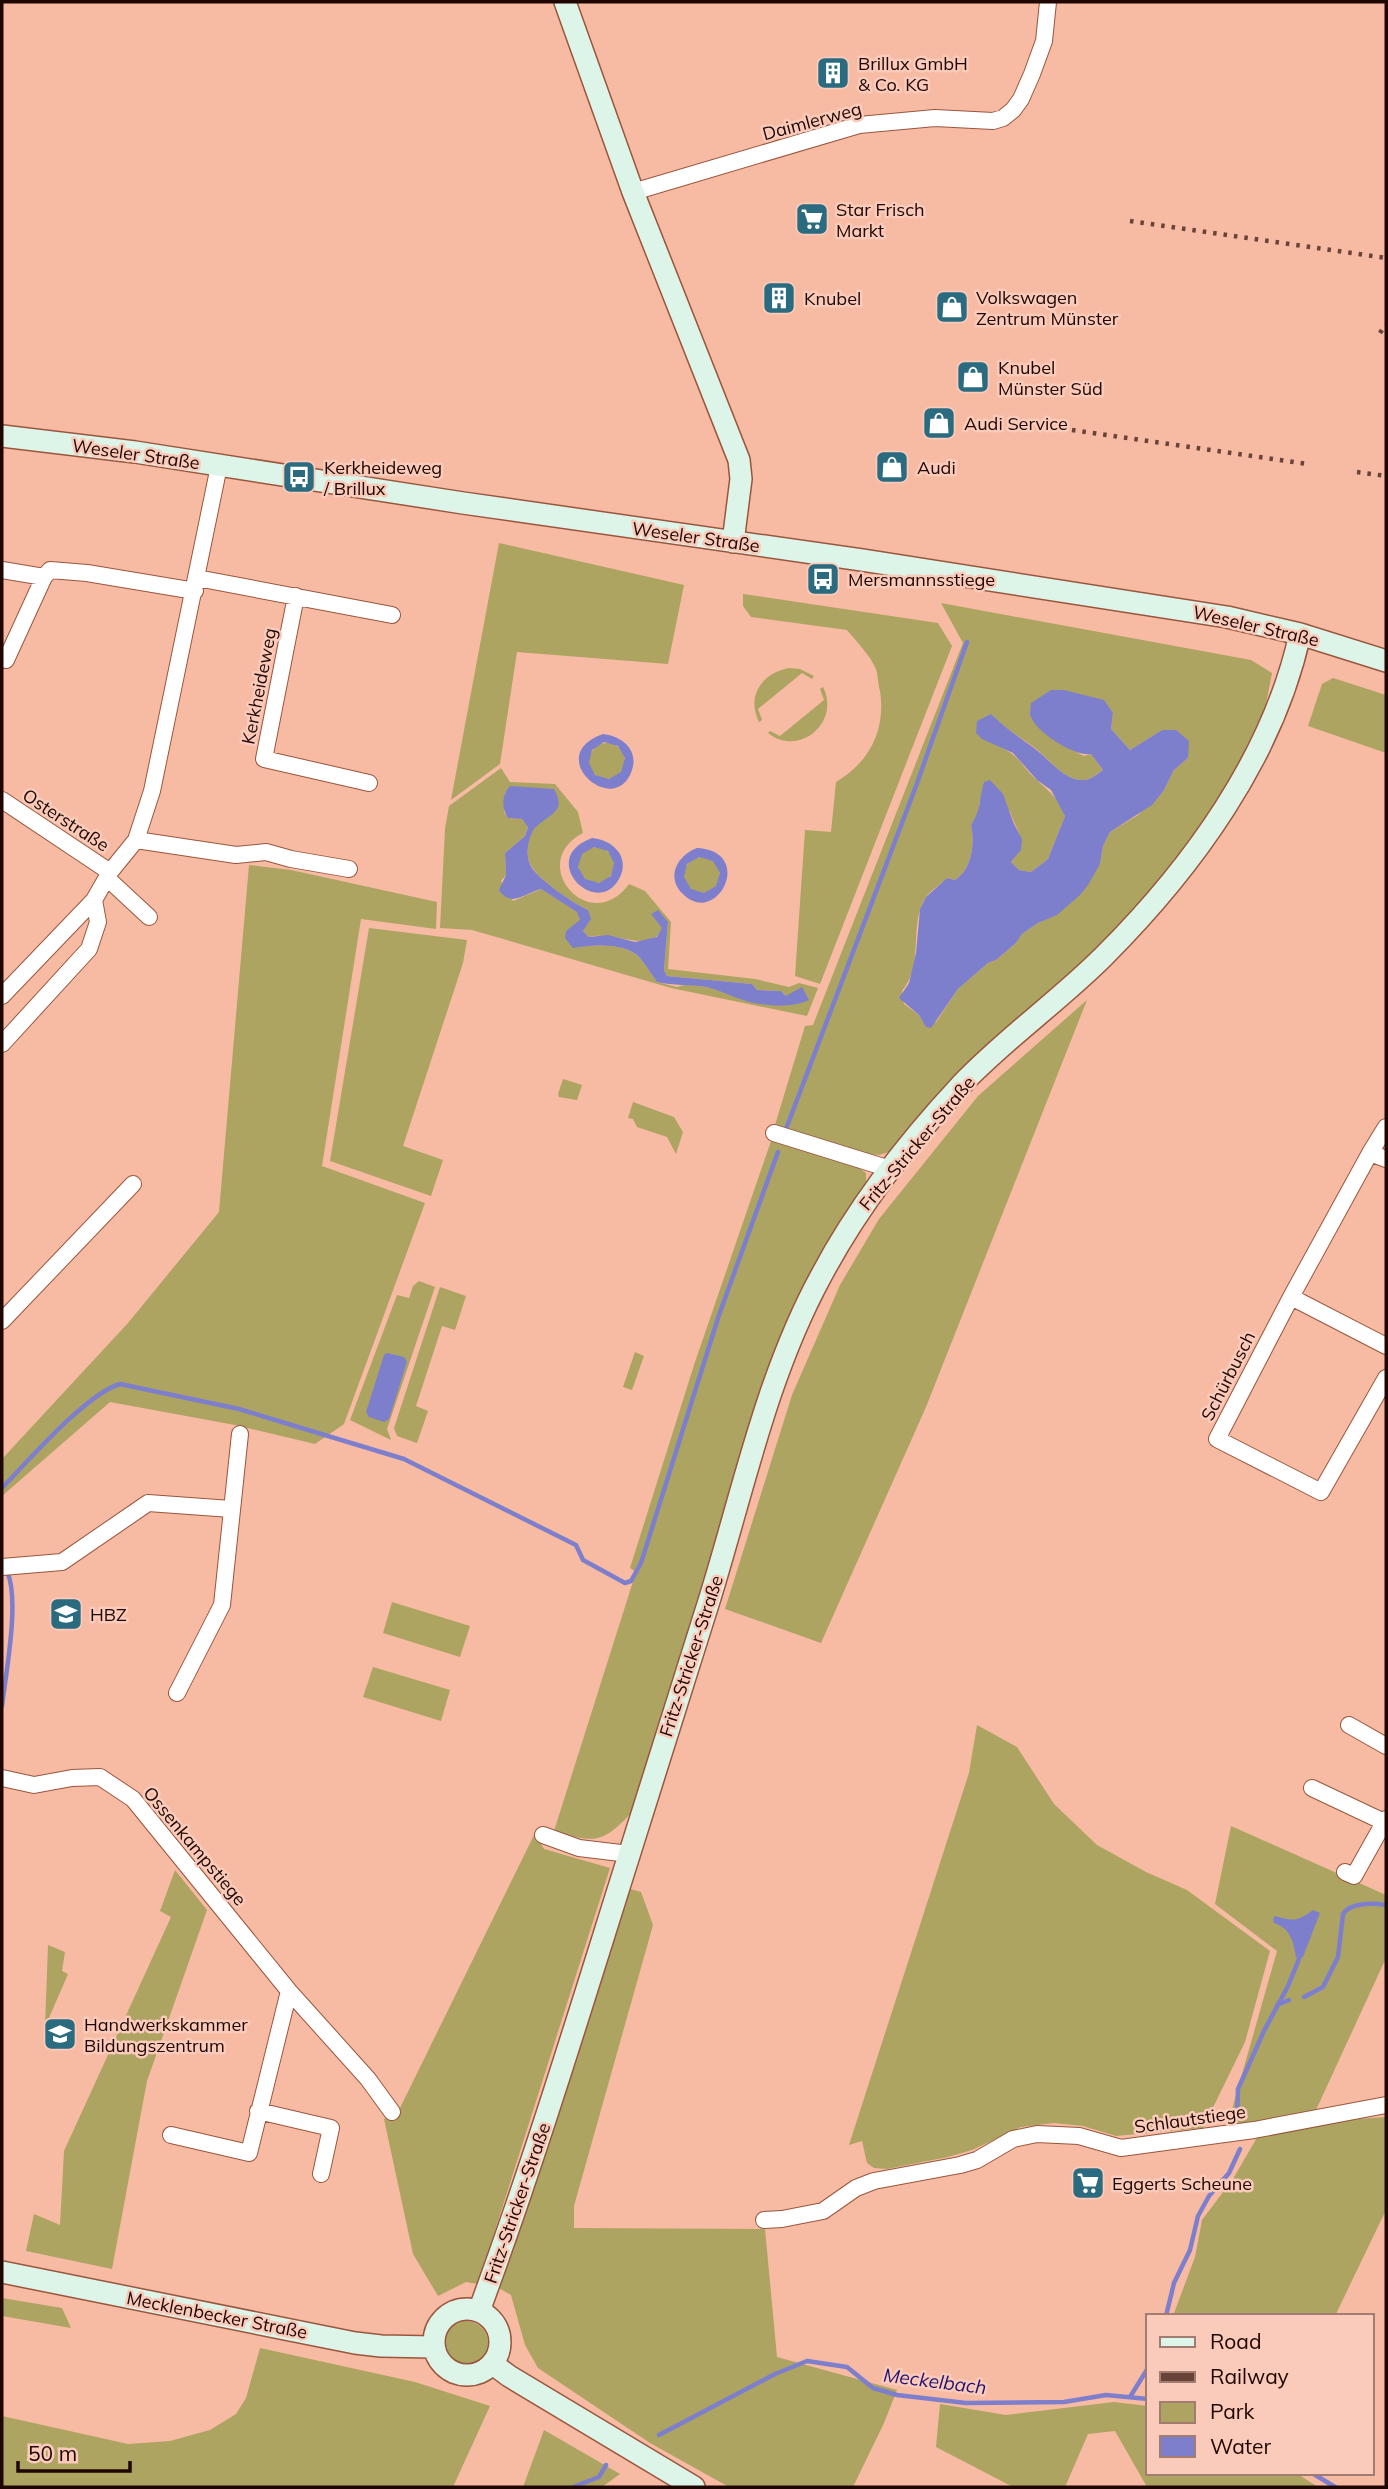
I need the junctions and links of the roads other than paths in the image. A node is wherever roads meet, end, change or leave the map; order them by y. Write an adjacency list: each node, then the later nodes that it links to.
1 (565, 2): 3 (main road)
2 (1048, 2): 3 (street, Daimlerweg)
3 (633, 192): 6 (main road)
4 (2, 436): 5 (main road, Weseler Straße)
5 (219, 466): 6 (main road, Weseler Straße); 9 (street)
6 (733, 542): 12 (main road, Weseler Straße)
7 (2, 570): 8 (street)
8 (47, 573): 9 (street); 13 (street)
9 (196, 584): 10 (street); 17 (street)
10 (296, 596): 11 (street); 15 (street, Kerkheideweg)
11 (392, 615)
12 (1300, 634): 14 (main road, Weseler Straße); 28 (main road, Fritz-Stricker-Straße)
13 (6, 660)
14 (1386, 661)
15 (369, 783)
16 (2, 800): 19 (street, Osterstraße)
17 (136, 840): 18 (street); 19 (street)
18 (349, 869)
19 (108, 875): 20 (street); 21 (street)
20 (94, 900): 22 (street); 23 (street)
21 (149, 917)
22 (2, 996)
23 (2, 1044)
24 (1386, 1127): 26 (street, Schürbusch)
25 (774, 1133): 28 (street)
26 (1370, 1153): 27 (street); 30 (street, Schürbusch)
27 (1386, 1159)
28 (890, 1169): 44 (main road, Fritz-Stricker-Straße)
29 (133, 1184): 31 (street)
30 (1290, 1297): 32 (street); 33 (street, Schürbusch)
31 (2, 1321)
32 (1386, 1346)
33 (1386, 1378)
34 (240, 1434): 35 (street)
35 (231, 1509): 36 (street); 37 (street)
36 (5, 1567)
37 (177, 1693)
38 (1349, 1725): 39 (street)
39 (1386, 1746)
40 (2, 1778): 46 (street, Ossenkampstiege)
41 (1312, 1788): 42 (street)
42 (1385, 1821): 45 (street)
43 (543, 1835): 44 (street)
44 (629, 1854): 54 (main road, Fritz-Stricker-Straße)
45 (1345, 1872)
46 (289, 1991): 48 (street); 49 (street, Ossenkampstiege)
47 (1386, 2105): 52 (street, Schlautstiege)
48 (258, 2111): 50 (street); 51 (street)
49 (392, 2112)
50 (171, 2135)
51 (321, 2174)
52 (764, 2220)
53 (2, 2272): 55 (main road, Mecklenbecker Straße)
54 (479, 2311): 55 (main road); 56 (main road)
55 (433, 2347): 56 (main road)
56 (493, 2364): 57 (main road)
57 (694, 2487)

